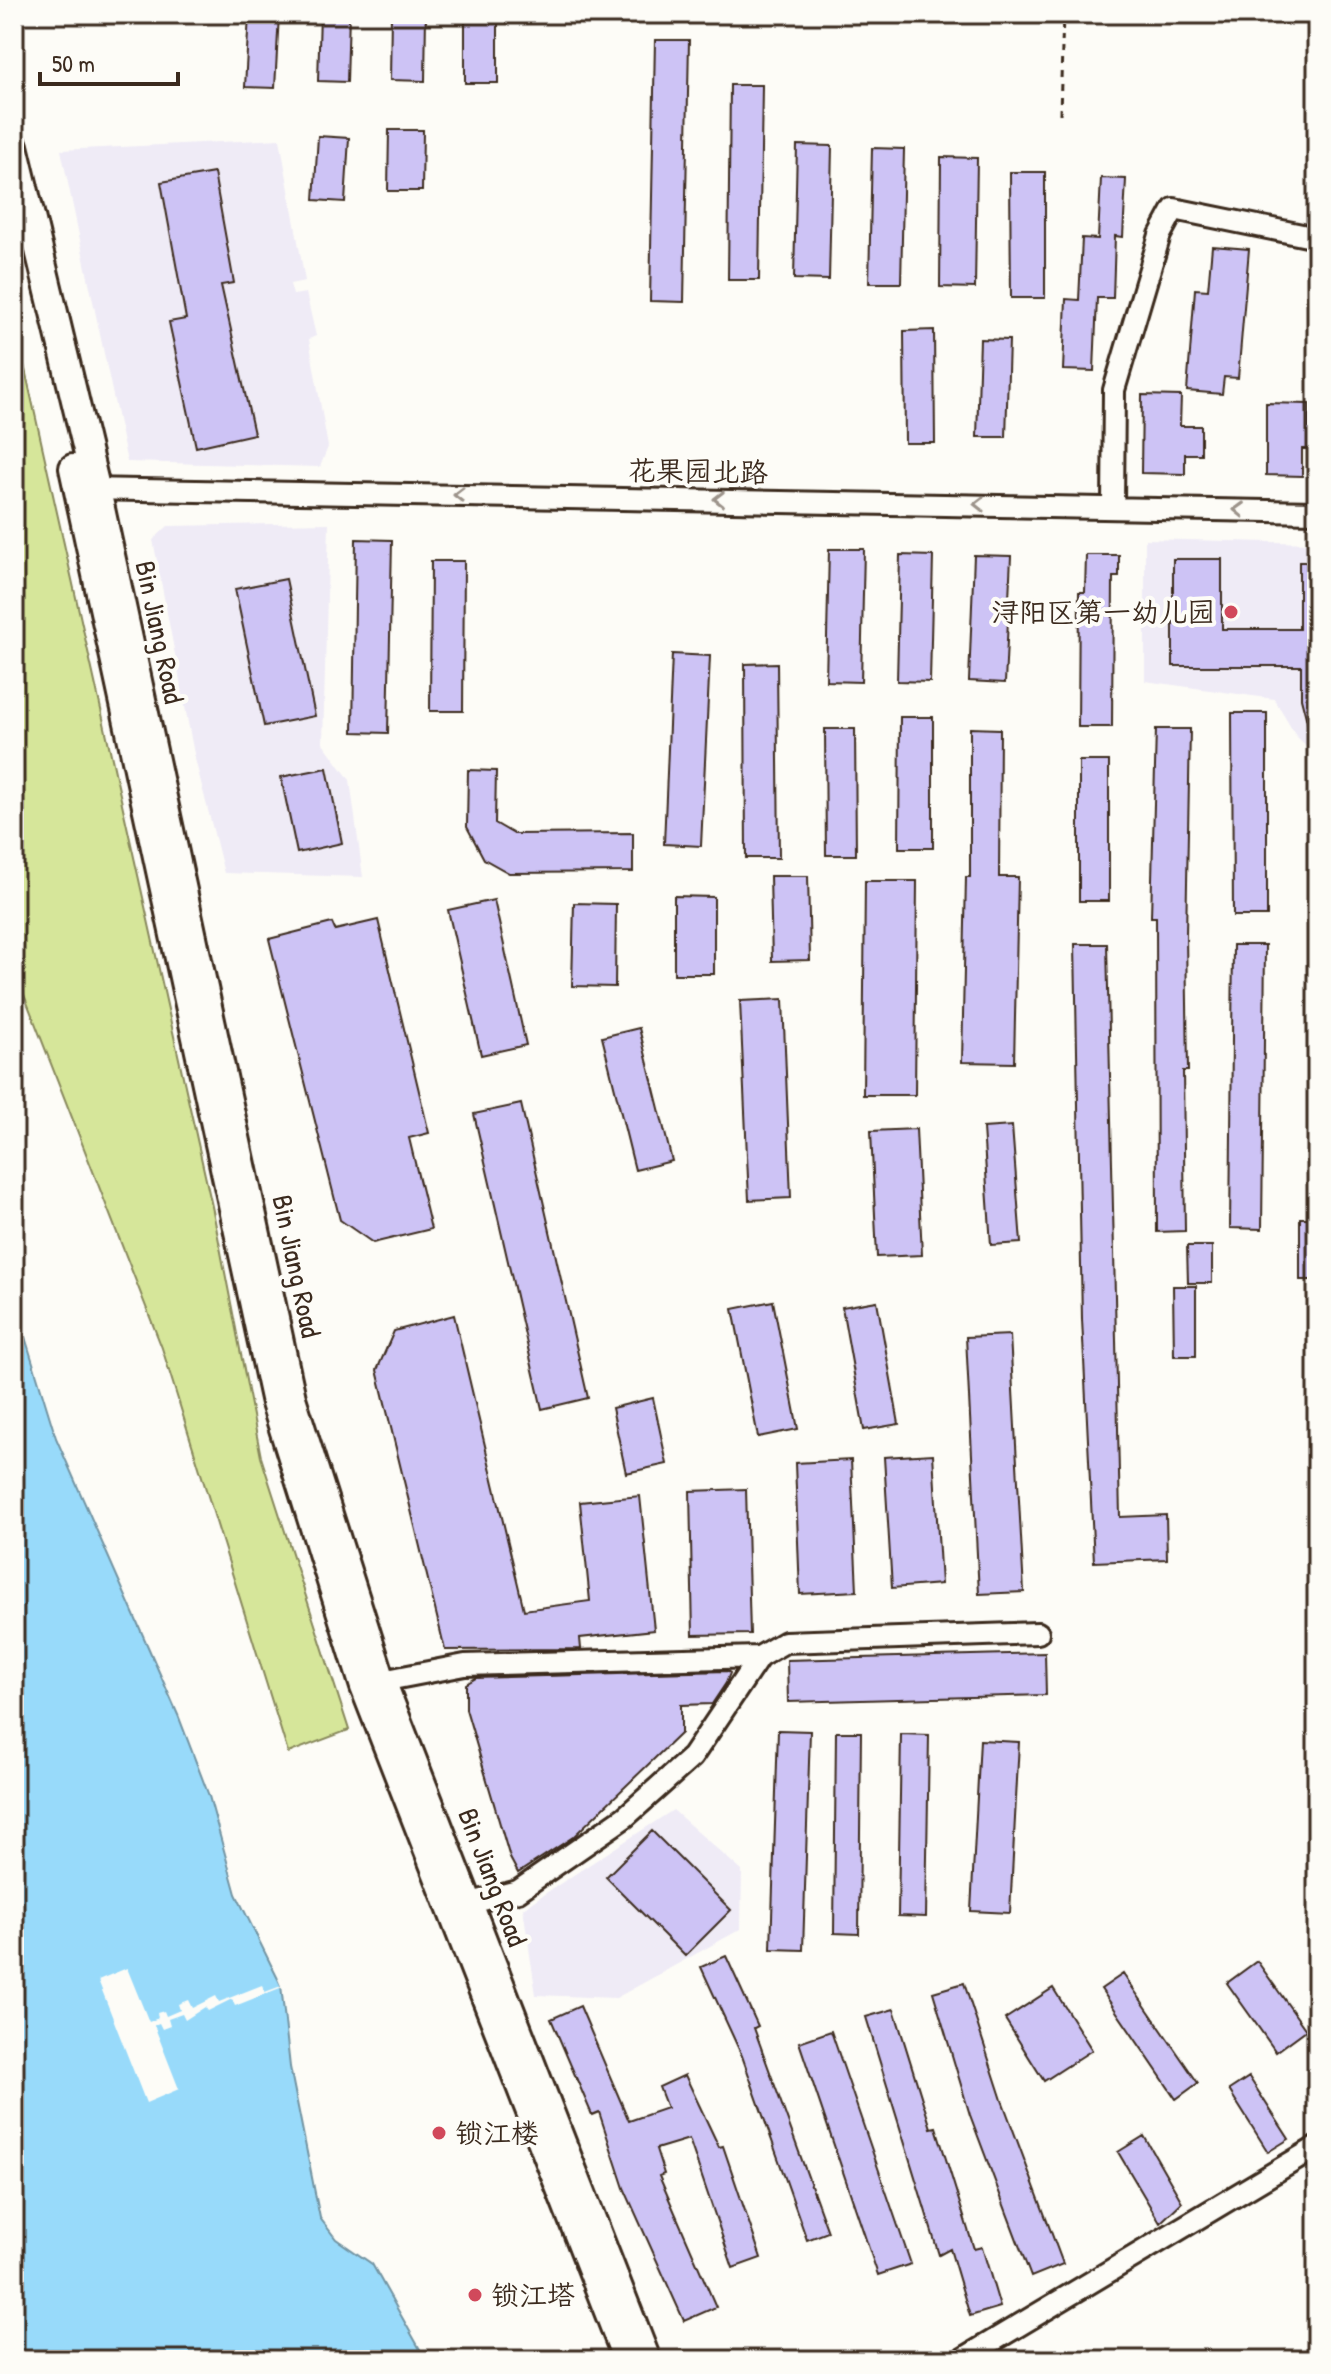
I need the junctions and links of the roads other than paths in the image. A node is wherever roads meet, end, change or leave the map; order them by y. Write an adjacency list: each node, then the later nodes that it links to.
1 (14, 146): 4 (main road, Bin Jiang Road)
2 (14, 223): 4 (main road, Bin Jiang Road)
3 (1317, 238): 5 (street)
4 (87, 489): 5 (street, 花果园北路, one-way to 4); 9 (main road, Bin Jiang Road); 10 (main road, Bin Jiang Road)
5 (1113, 506): 6 (street, 花果园北路, one-way to 5)
6 (1317, 512)
7 (1038, 1633): 8 (street)
8 (759, 1657): 9 (street); 10 (street)
9 (382, 1681): 13 (main road, Bin Jiang Road)
10 (451, 1908): 12 (main road, Bin Jiang Road)
11 (1317, 2147): 14 (street)
12 (627, 2360)
13 (647, 2360)
14 (961, 2360)

